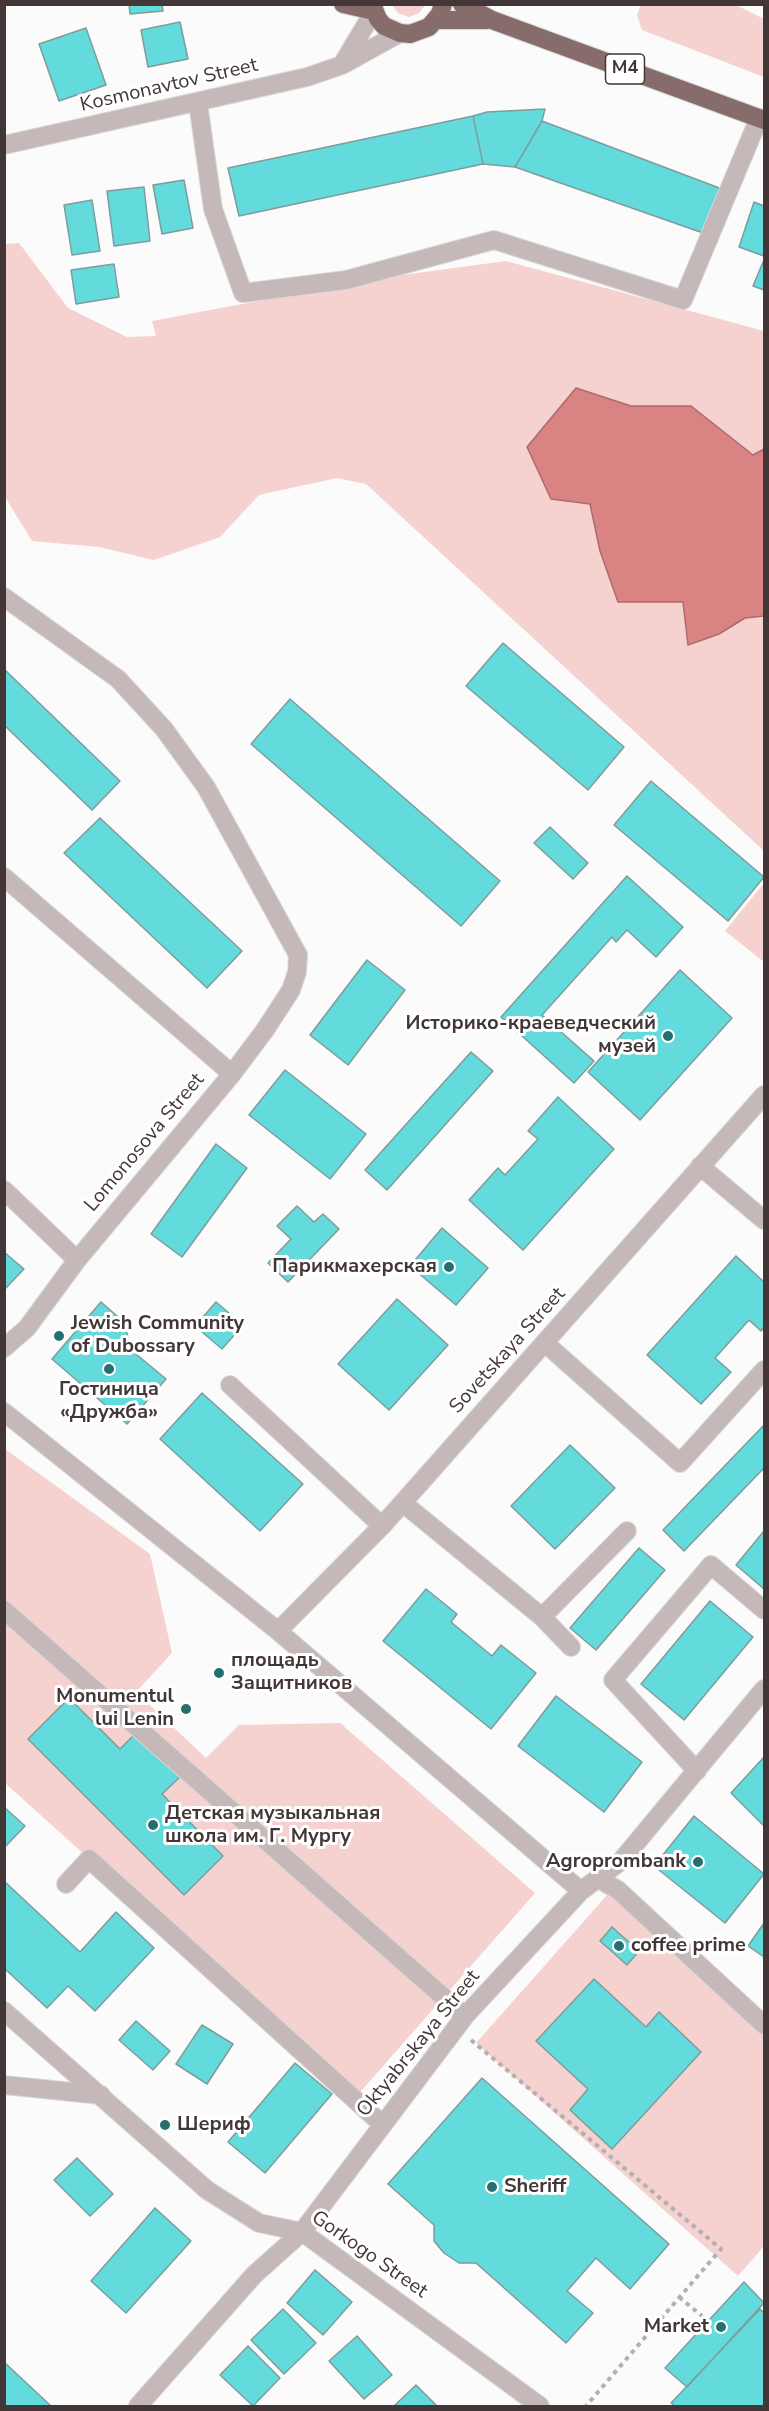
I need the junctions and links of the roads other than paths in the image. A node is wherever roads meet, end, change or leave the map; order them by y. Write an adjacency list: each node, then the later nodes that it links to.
1 (343, 4): 3 (highway)
2 (462, 4): 5 (highway, M4)
3 (373, 8): 6 (highway); 7 (street)
4 (439, 12): 5 (highway, M4); 6 (highway, M4)
5 (492, 20): 9 (highway, M4)
6 (400, 33): 7 (street, Kosmonavtov Street)
7 (342, 65): 8 (street, Kosmonavtov Street)
8 (198, 102): 9 (street); 10 (street, Kosmonavtov Street)
9 (762, 119)
10 (4, 145)
11 (4, 597): 13 (street, Lomonosova Street)
12 (4, 877): 13 (street)
13 (232, 1074): 18 (street, Lomonosova Street)
14 (765, 1095): 15 (street, Sovetskaya Street)
15 (700, 1166): 17 (street); 19 (street, Sovetskaya Street)
16 (4, 1190): 18 (street)
17 (765, 1220)
18 (77, 1260): 20 (street, Lomonosova Street)
19 (545, 1343): 21 (street); 24 (street, Sovetskaya Street)
20 (4, 1348)
21 (765, 1370)
22 (230, 1386): 25 (street)
23 (4, 1412): 30 (street)
24 (402, 1503): 25 (street, Sovetskaya Street); 29 (street)
25 (382, 1526): 30 (street, Sovetskaya Street)
26 (627, 1531): 29 (street)
27 (4, 1610): 38 (street)
28 (765, 1610): 33 (street)
29 (542, 1617): 31 (street)
30 (278, 1630): 36 (street)
31 (571, 1647)
32 (765, 1689): 33 (street, Oktyabrskaya Street)
33 (697, 1770): 34 (street, Oktyabrskaya Street)
34 (597, 1878): 36 (street, Oktyabrskaya Street); 39 (street)
35 (66, 1884): 42 (street)
36 (581, 1891): 38 (street, Oktyabrskaya Street)
37 (4, 2011): 41 (street, Gorkogo Street)
38 (461, 2022): 42 (street, Oktyabrskaya Street)
39 (765, 2025)
40 (4, 2085): 41 (street)
41 (101, 2095): 43 (street, Gorkogo Street)
42 (383, 2125): 43 (street, Oktyabrskaya Street)
43 (302, 2232): 44 (street, Oktyabrskaya Street); 45 (street, Gorkogo Street)
44 (138, 2406)
45 (540, 2406)

